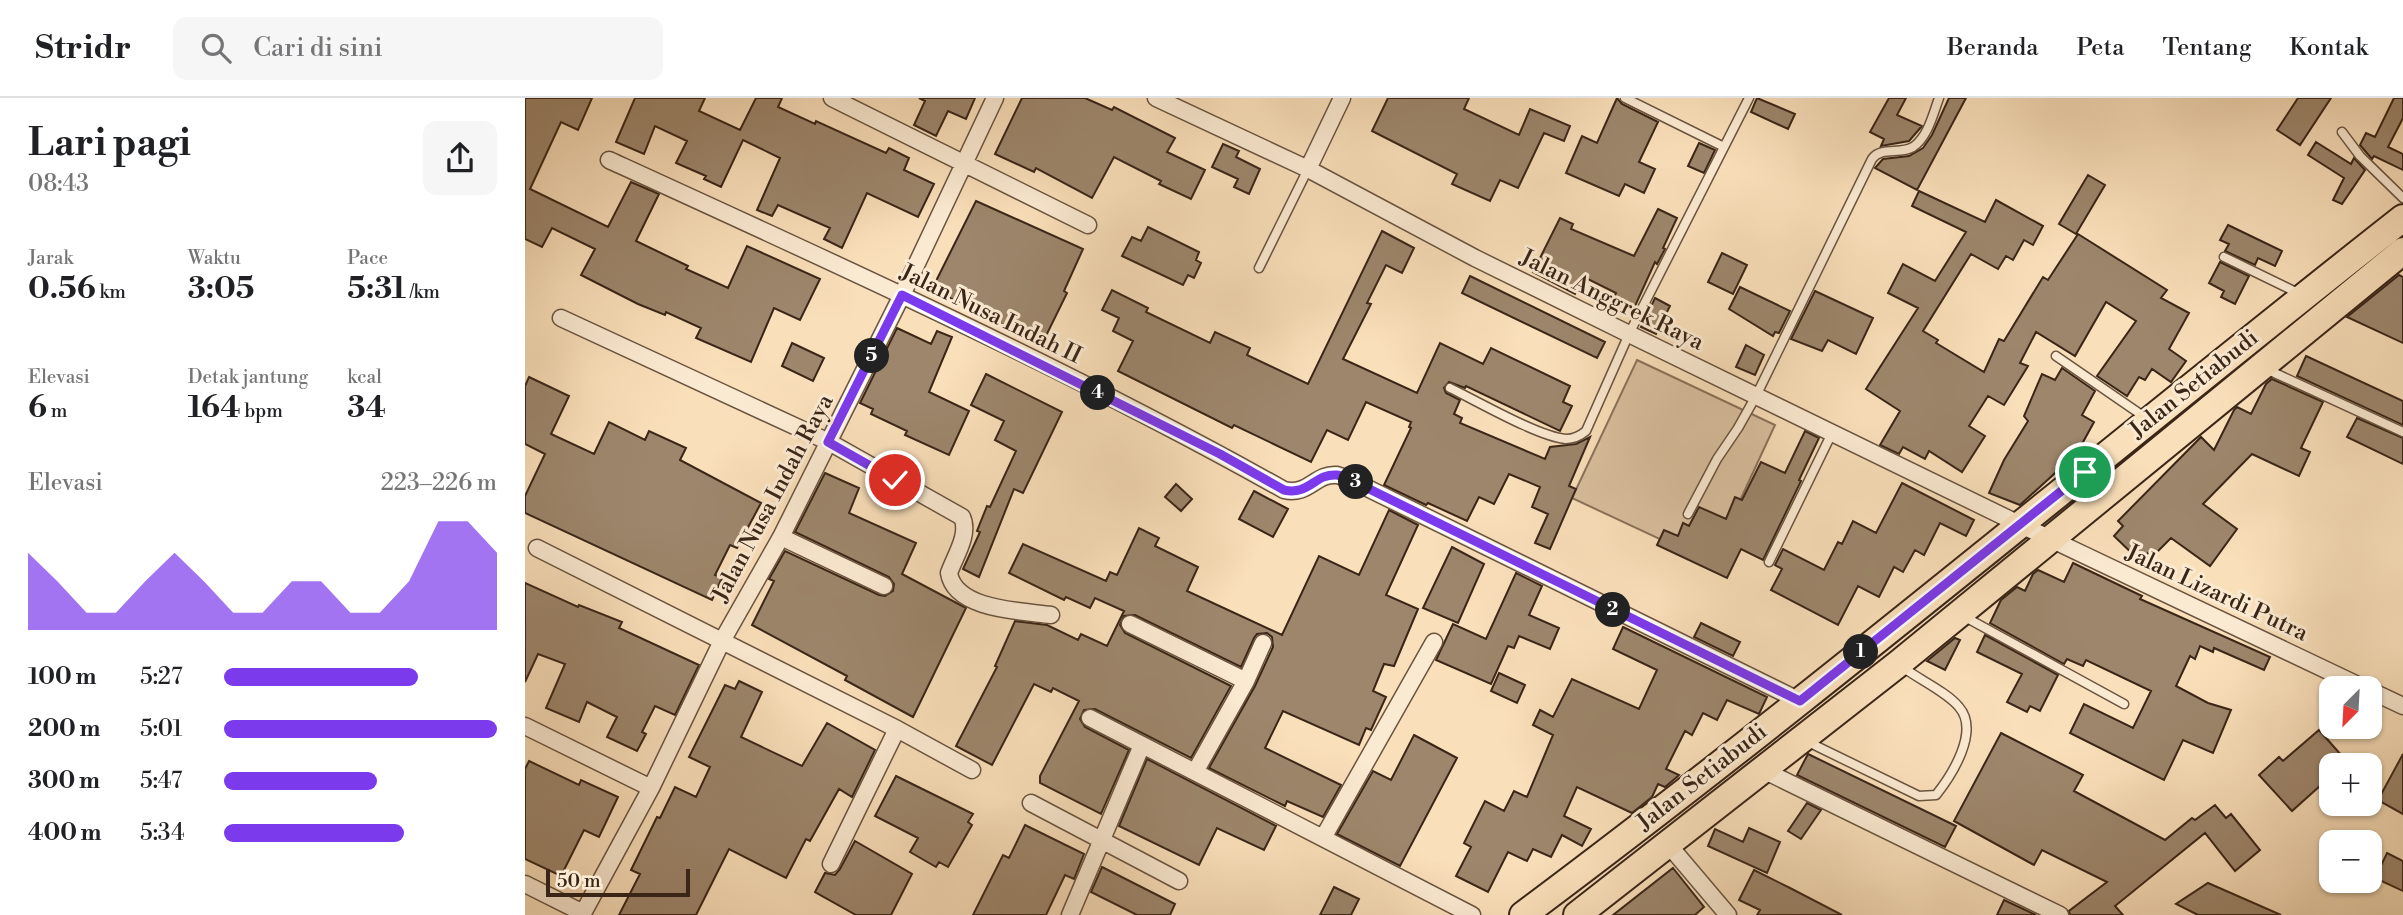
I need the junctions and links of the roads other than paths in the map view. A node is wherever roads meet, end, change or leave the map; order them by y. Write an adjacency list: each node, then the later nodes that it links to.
1 (832, 98): 11 (street)
2 (995, 98): 11 (street, Jalan Nusa Indah Raya)
3 (1156, 98): 12 (street, Jalan Anggrek Raya)
4 (1342, 98): 12 (street)
5 (1625, 98): 9 (lane)
6 (1749, 98): 9 (lane)
7 (1939, 98): 26 (lane)
8 (2342, 132): 13 (lane)
9 (1724, 147): 22 (lane)
10 (610, 160): 19 (street, Jalan Nusa Indah II)
11 (964, 163): 15 (street); 19 (street, Jalan Nusa Indah Raya)
12 (1308, 169): 18 (lane); 22 (street, Jalan Anggrek Raya)
13 (2403, 198)
14 (2403, 218): 20 (main road, Jalan Setiabudi)
15 (1088, 225)
16 (2224, 257): 20 (lane)
17 (2394, 262): 24 (main road, Jalan Setiabudi)
18 (1259, 268)
19 (902, 295): 30 (street, Jalan Nusa Indah Raya); 48 (street, Jalan Nusa Indah II)
20 (2305, 295): 27 (main road, Jalan Setiabudi)
21 (561, 318): 30 (street)
22 (1629, 334): 25 (lane); 26 (street, Jalan Anggrek Raya)
23 (2056, 356): 27 (lane)
24 (2260, 366): 28 (lane); 34 (main road, Jalan Setiabudi)
25 (1450, 388)
26 (1756, 396): 29 (street, Jalan Anggrek Raya); 31 (lane)
27 (2148, 420): 32 (main road, Jalan Setiabudi)
28 (2403, 432)
29 (1832, 433): 32 (street, Jalan Anggrek Raya); 36 (lane)
30 (828, 442): 33 (street, Jalan Nusa Indah Raya); 39 (street)
31 (1688, 514)
32 (2021, 525): 34 (street, Jalan Anggrek Raya); 48 (main road, Jalan Setiabudi)
33 (781, 537): 37 (street); 41 (street, Jalan Nusa Indah Raya)
34 (2050, 539): 38 (main road, Jalan Setiabudi); 45 (street, Jalan Lizardi Putra)
35 (537, 548): 41 (street)
36 (1769, 562)
37 (884, 586)
38 (1959, 613): 44 (main road, Jalan Setiabudi); 49 (lane)
39 (1051, 615)
40 (1130, 624): 46 (street)
41 (722, 641): 53 (street); 59 (street, Jalan Nusa Indah Raya)
42 (1434, 642): 61 (street)
43 (1263, 643): 46 (street)
44 (1898, 664): 54 (main road, Jalan Setiabudi); 54 (lane)
45 (2339, 676)
46 (1246, 681): 58 (street)
47 (2382, 696): 50 (street)
48 (1800, 701): 70 (main road, Jalan Setiabudi)
49 (2124, 705)
50 (2403, 706)
51 (1090, 718): 55 (street)
52 (525, 726): 59 (street)
53 (897, 729): 56 (street); 64 (street)
54 (1801, 738): 57 (main road, Jalan Setiabudi)
55 (1142, 745): 58 (street); 62 (street)
56 (972, 770)
57 (1763, 770): 63 (main road, Jalan Setiabudi); 73 (street)
58 (1195, 772): 61 (street)
59 (651, 788): 67 (street, Jalan Nusa Indah Raya)
60 (1031, 803): 62 (street)
61 (1323, 838): 69 (street)
62 (1101, 841): 65 (street); 68 (street)
63 (1667, 843): 71 (main road, Jalan Setiabudi); 72 (street)
64 (831, 864)
65 (1179, 881)
66 (525, 884): 67 (street)
67 (583, 914)
68 (1070, 915)
69 (1472, 915)
70 (1523, 915)
71 (1577, 915)
72 (1728, 915)
73 (2060, 915)

